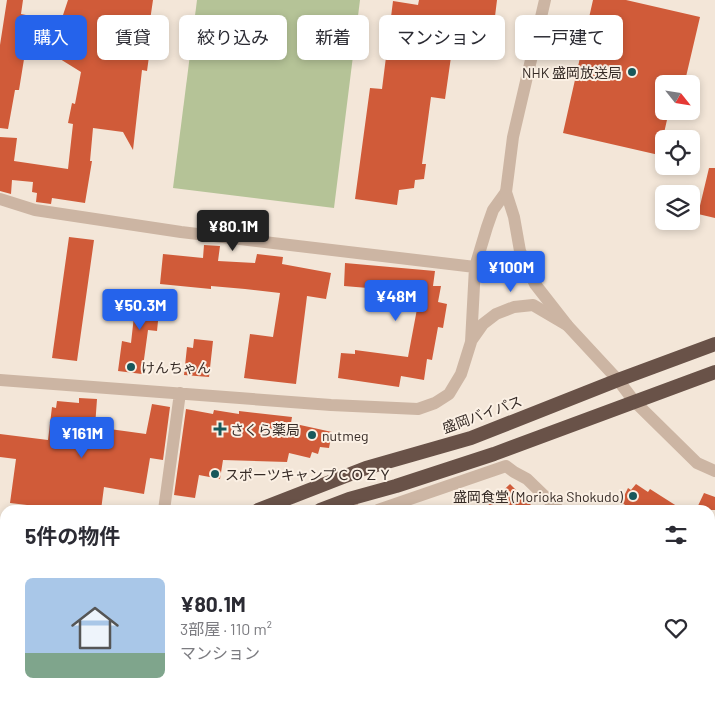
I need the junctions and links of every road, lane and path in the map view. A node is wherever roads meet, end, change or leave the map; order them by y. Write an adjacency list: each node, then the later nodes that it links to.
1 (545, 0): 2 (street)
2 (506, 192): 4 (street); 5 (street)
3 (0, 199): 4 (street)
4 (475, 267): 6 (street)
5 (567, 325): 6 (street); 10 (street)
6 (471, 342): 11 (street)
7 (715, 344): 10 (highway, 盛岡バイパス)
8 (715, 372): 12 (highway)
9 (0, 380): 11 (street)
10 (618, 380): 12 (street); 15 (highway, 盛岡バイパス)
11 (180, 393): 14 (street)
12 (634, 401): 13 (street); 16 (highway)
13 (715, 471)
14 (165, 505)
15 (271, 505)
16 (352, 505)
17 (393, 505): 18 (street)
18 (554, 505)

